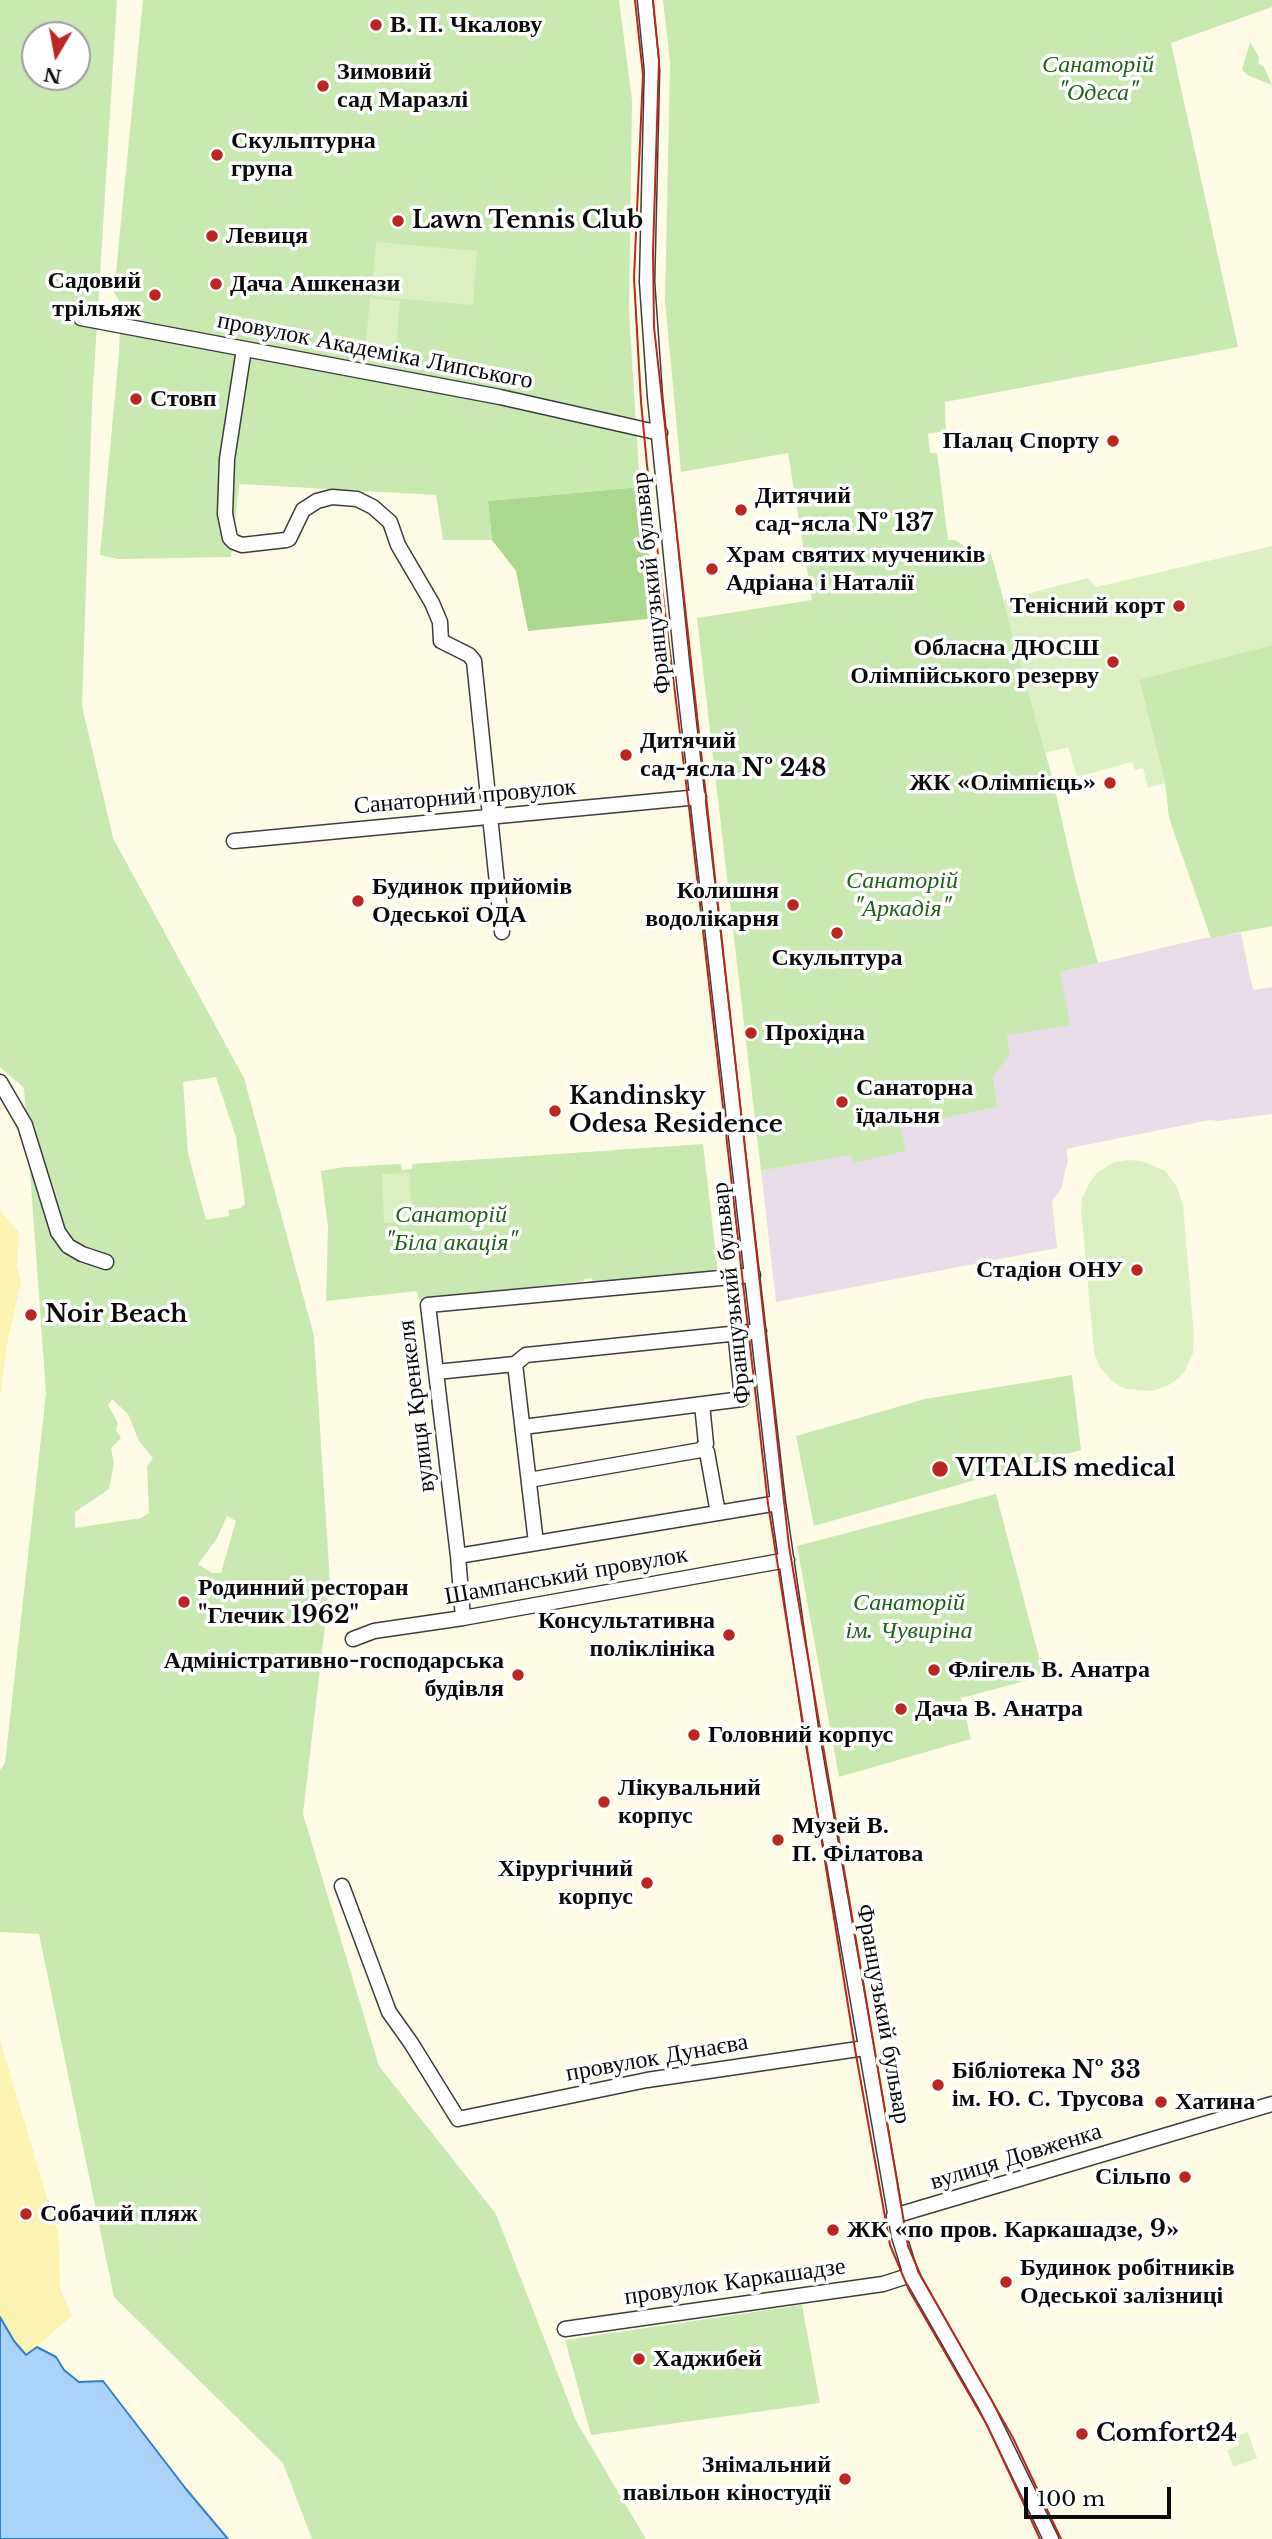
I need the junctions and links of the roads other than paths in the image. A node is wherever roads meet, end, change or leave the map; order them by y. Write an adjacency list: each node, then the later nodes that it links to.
1 (645, 0): 4 (street, Французький бульвар)
2 (81, 318): 3 (street, провулок Академіка Липського)
3 (244, 349): 4 (street, провулок Академіка Липського); 6 (street)
4 (660, 433): 5 (street, Французький бульвар)
5 (699, 797): 6 (street, Санаторний провулок); 11 (street, Французький бульвар)
6 (489, 818): 7 (street, Санаторний провулок); 8 (street)
7 (234, 841)
8 (502, 932)
9 (0, 1082): 10 (street)
10 (106, 1262)
11 (754, 1275): 12 (street, Французький бульвар); 15 (street, вулиця Кренкеля)
12 (759, 1331): 13 (street); 20 (street, Французький бульвар)
13 (741, 1332): 14 (street); 16 (street)
14 (515, 1364): 15 (street); 17 (street)
15 (436, 1372): 23 (street, вулиця Кренкеля)
16 (702, 1405): 17 (street); 18 (street)
17 (523, 1427): 19 (street)
18 (704, 1449): 19 (street); 21 (street)
19 (529, 1480): 22 (street)
20 (778, 1503): 21 (street); 24 (street, Французький бульвар)
21 (718, 1513): 22 (street)
22 (536, 1543): 23 (street)
23 (458, 1556): 25 (street, вулиця Кренкеля)
24 (787, 1560): 25 (street, Шампанський провулок); 28 (street, Французький бульвар)
25 (463, 1618): 26 (street, Шампанський провулок)
26 (353, 1639)
27 (342, 1886): 28 (street, провулок Дунаєва)
28 (865, 2048): 30 (street, Французький бульвар)
29 (1272, 2104): 30 (street, вулиця Довженка)
30 (894, 2216): 31 (street, Французький бульвар)
31 (911, 2275): 32 (street, провулок Каркашадзе); 33 (street, Французький бульвар)
32 (565, 2329)
33 (1051, 2539)

